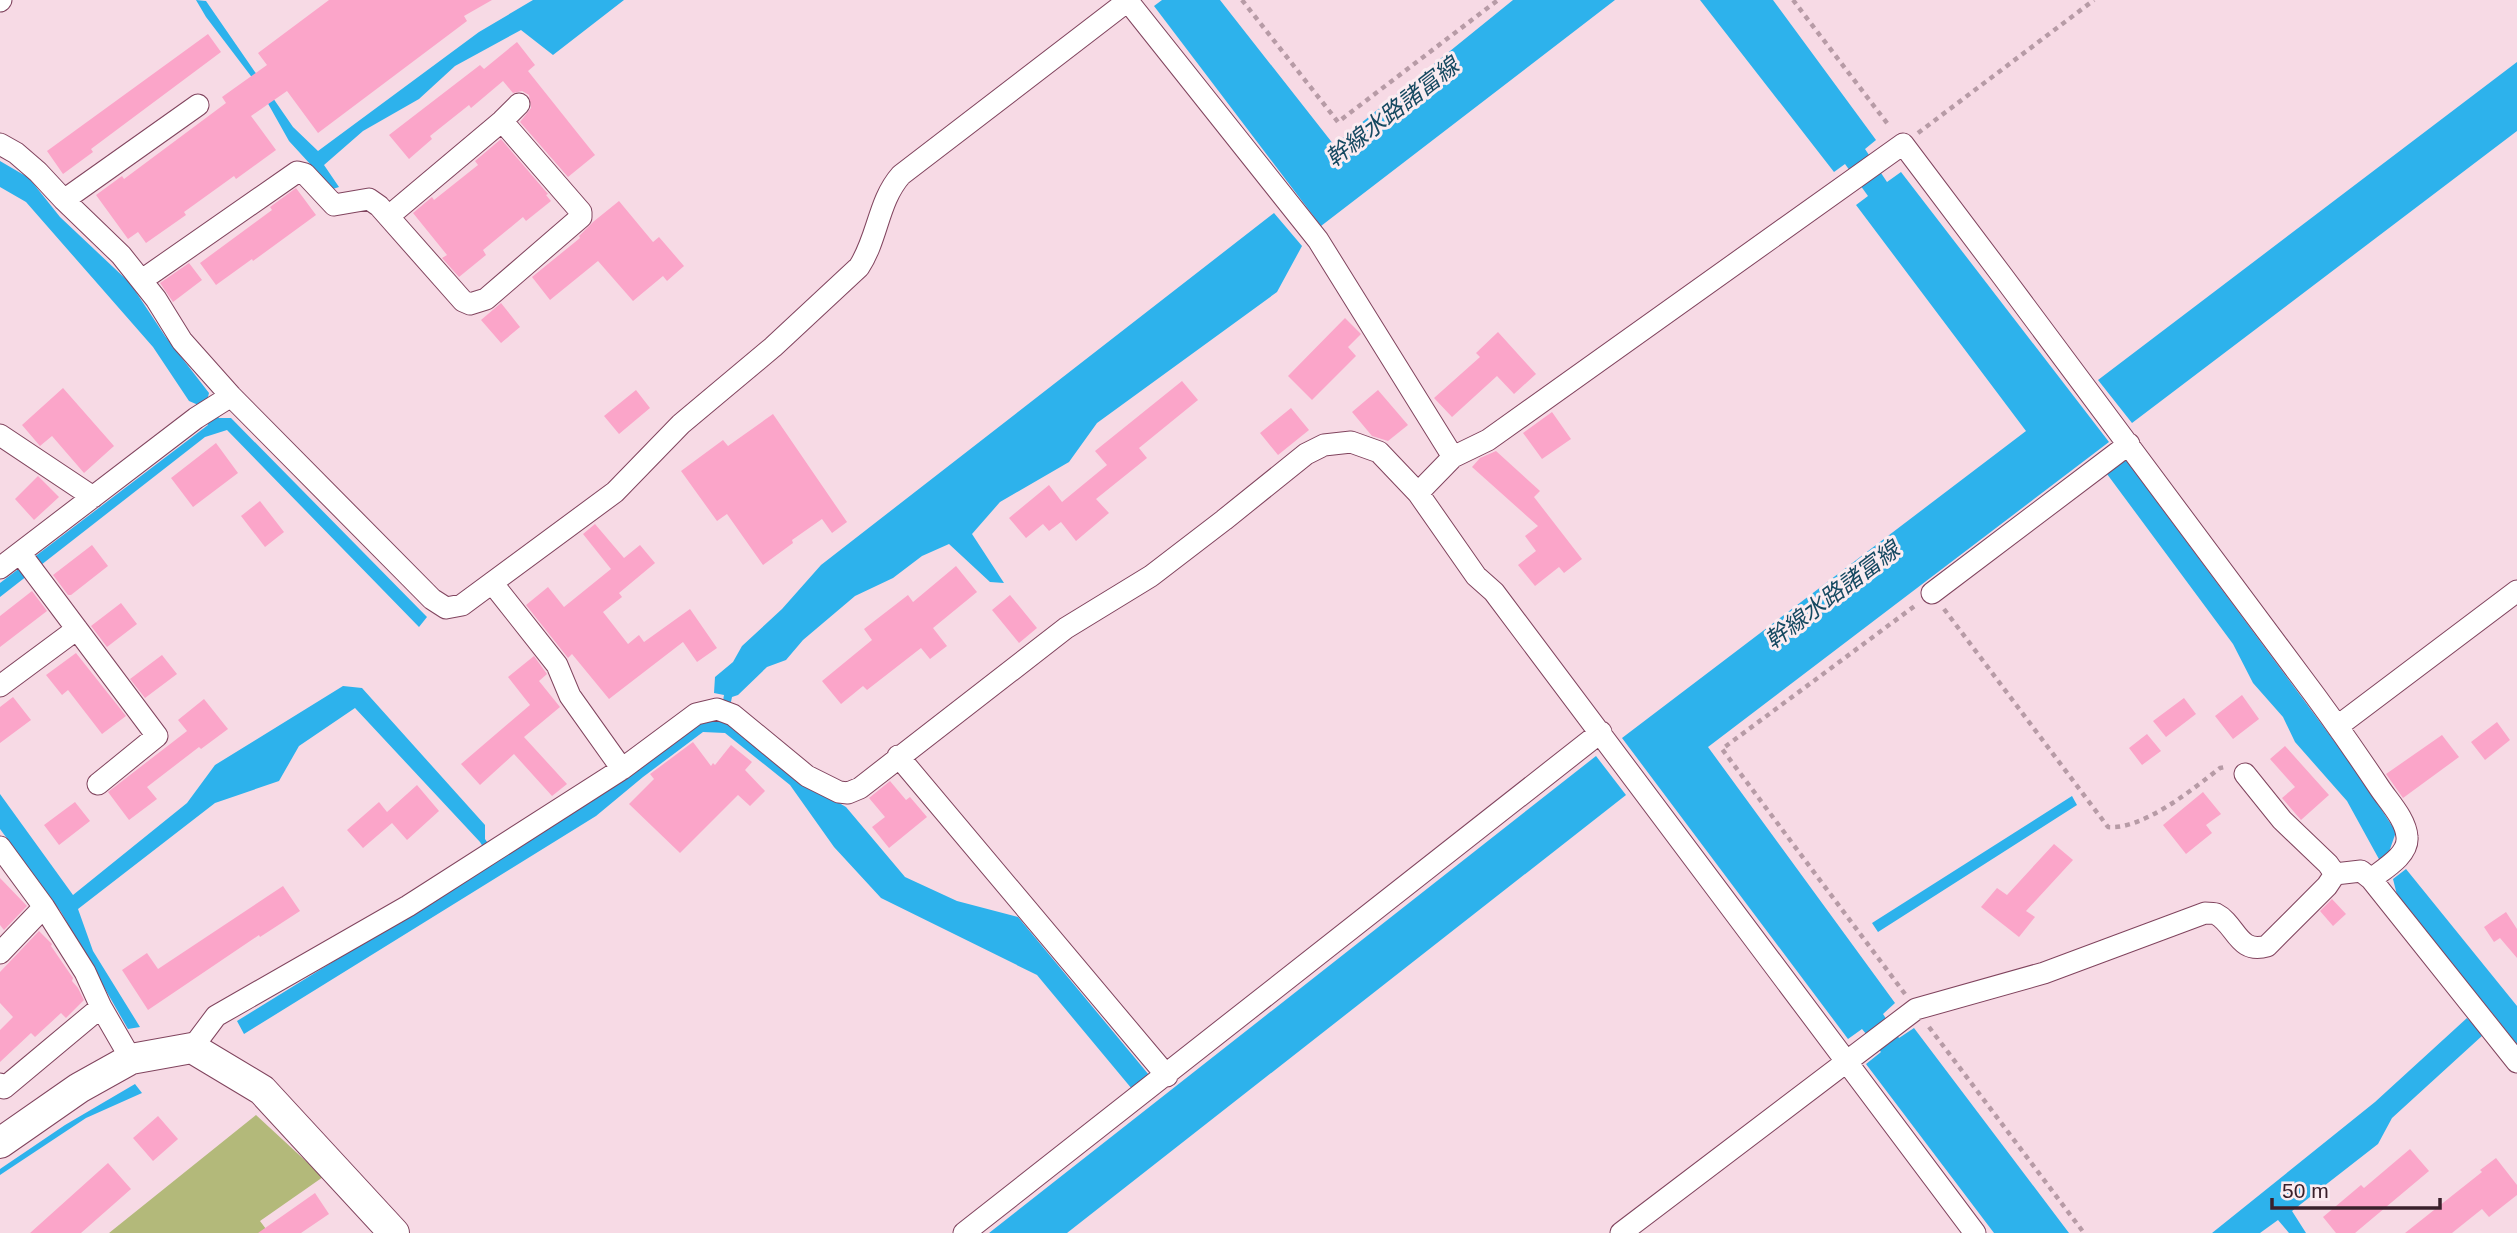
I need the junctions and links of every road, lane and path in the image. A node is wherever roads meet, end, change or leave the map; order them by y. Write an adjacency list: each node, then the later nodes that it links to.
1 (1128, 0): 17 (street); 22 (street)
2 (1242, 0): 3 (path)
3 (1498, 0)
4 (1793, 0): 10 (path)
5 (2094, 0): 10 (path)
6 (519, 104): 8 (street)
7 (198, 105): 11 (street)
8 (502, 121): 12 (street); 12 (street)
9 (0, 144): 11 (street)
10 (1903, 144): 16 (street); 17 (street)
11 (64, 200): 13 (street)
12 (389, 216): 13 (street)
13 (142, 280): 14 (street)
14 (231, 396): 19 (street); 22 (street)
15 (0, 435): 19 (street)
16 (2129, 443): 24 (street); 27 (street)
17 (1453, 457): 18 (street)
18 (1418, 493): 28 (street); 29 (street)
19 (93, 497): 20 (street)
20 (20, 553): 21 (street); 25 (street)
21 (0, 568)
22 (493, 584): 30 (street)
23 (2517, 591): 27 (street)
24 (1932, 593): 31 (path); 39 (path)
25 (77, 629): 26 (street); 32 (street)
26 (0, 686)
27 (2338, 726): 34 (street)
28 (1601, 732): 42 (street); 44 (street)
29 (898, 757): 30 (street); 44 (street)
30 (622, 769): 40 (street)
31 (2245, 774): 35 (street)
32 (98, 784)
33 (0, 847): 36 (street)
34 (2384, 869): 35 (street); 43 (street)
35 (2335, 874): 39 (street)
36 (44, 907): 37 (street); 38 (street)
37 (0, 953)
38 (101, 1007): 41 (street); 45 (street)
39 (1916, 1009): 42 (street); 51 (path)
40 (192, 1048): 41 (street); 47 (street)
41 (131, 1059): 46 (street)
42 (1845, 1060): 49 (street); 50 (street)
43 (2517, 1062)
44 (1167, 1076): 48 (street)
45 (0, 1084)
46 (0, 1143)
47 (382, 1229)
48 (964, 1233)
49 (1621, 1233)
50 (1975, 1233)
51 (2084, 1233)

